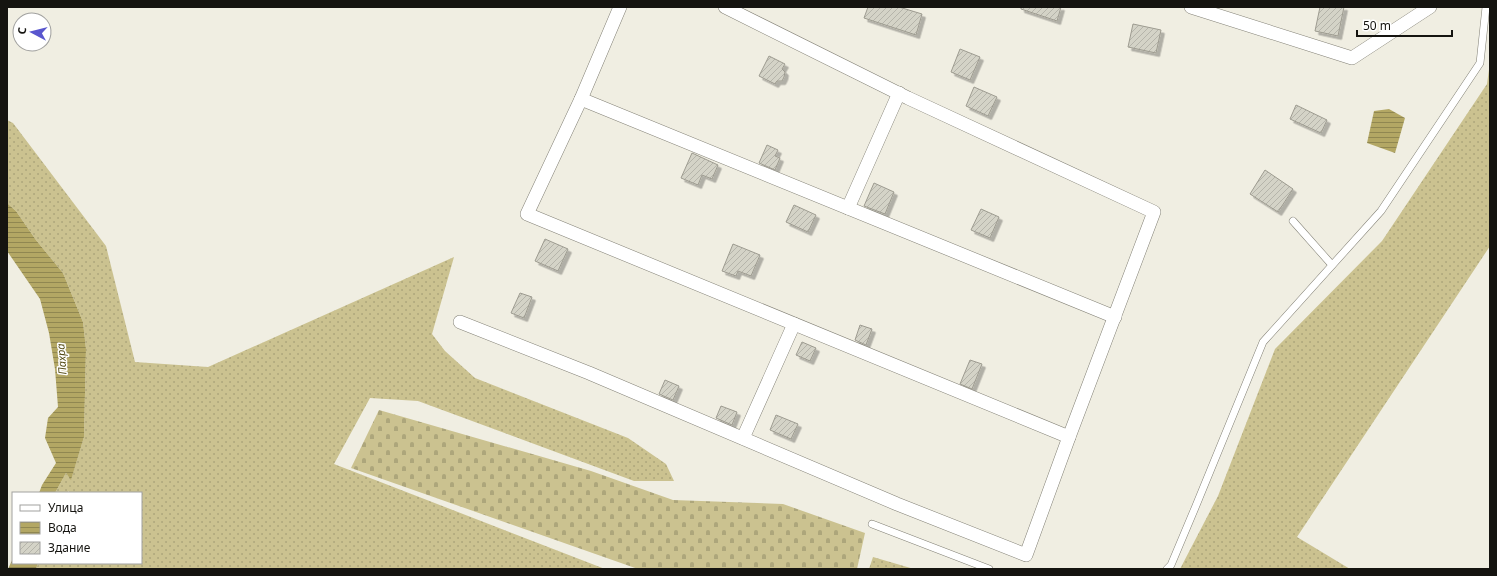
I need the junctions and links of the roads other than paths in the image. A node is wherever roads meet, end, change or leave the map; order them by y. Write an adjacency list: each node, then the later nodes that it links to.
1 (620, 7): 7 (street)
2 (725, 7): 6 (street)
3 (1191, 7): 4 (street)
4 (1430, 7)
5 (1486, 7): 10 (lane)
6 (899, 94): 8 (street); 11 (street)
7 (581, 99): 8 (street); 13 (street)
8 (848, 208): 11 (street)
9 (1293, 221): 10 (lane)
10 (1332, 265): 18 (lane)
11 (1115, 317): 14 (street)
12 (460, 322): 15 (street)
13 (794, 324): 14 (street); 15 (street)
14 (1069, 437): 15 (street)
15 (743, 438)
16 (872, 524): 17 (lane)
17 (989, 569)
18 (1167, 569)

